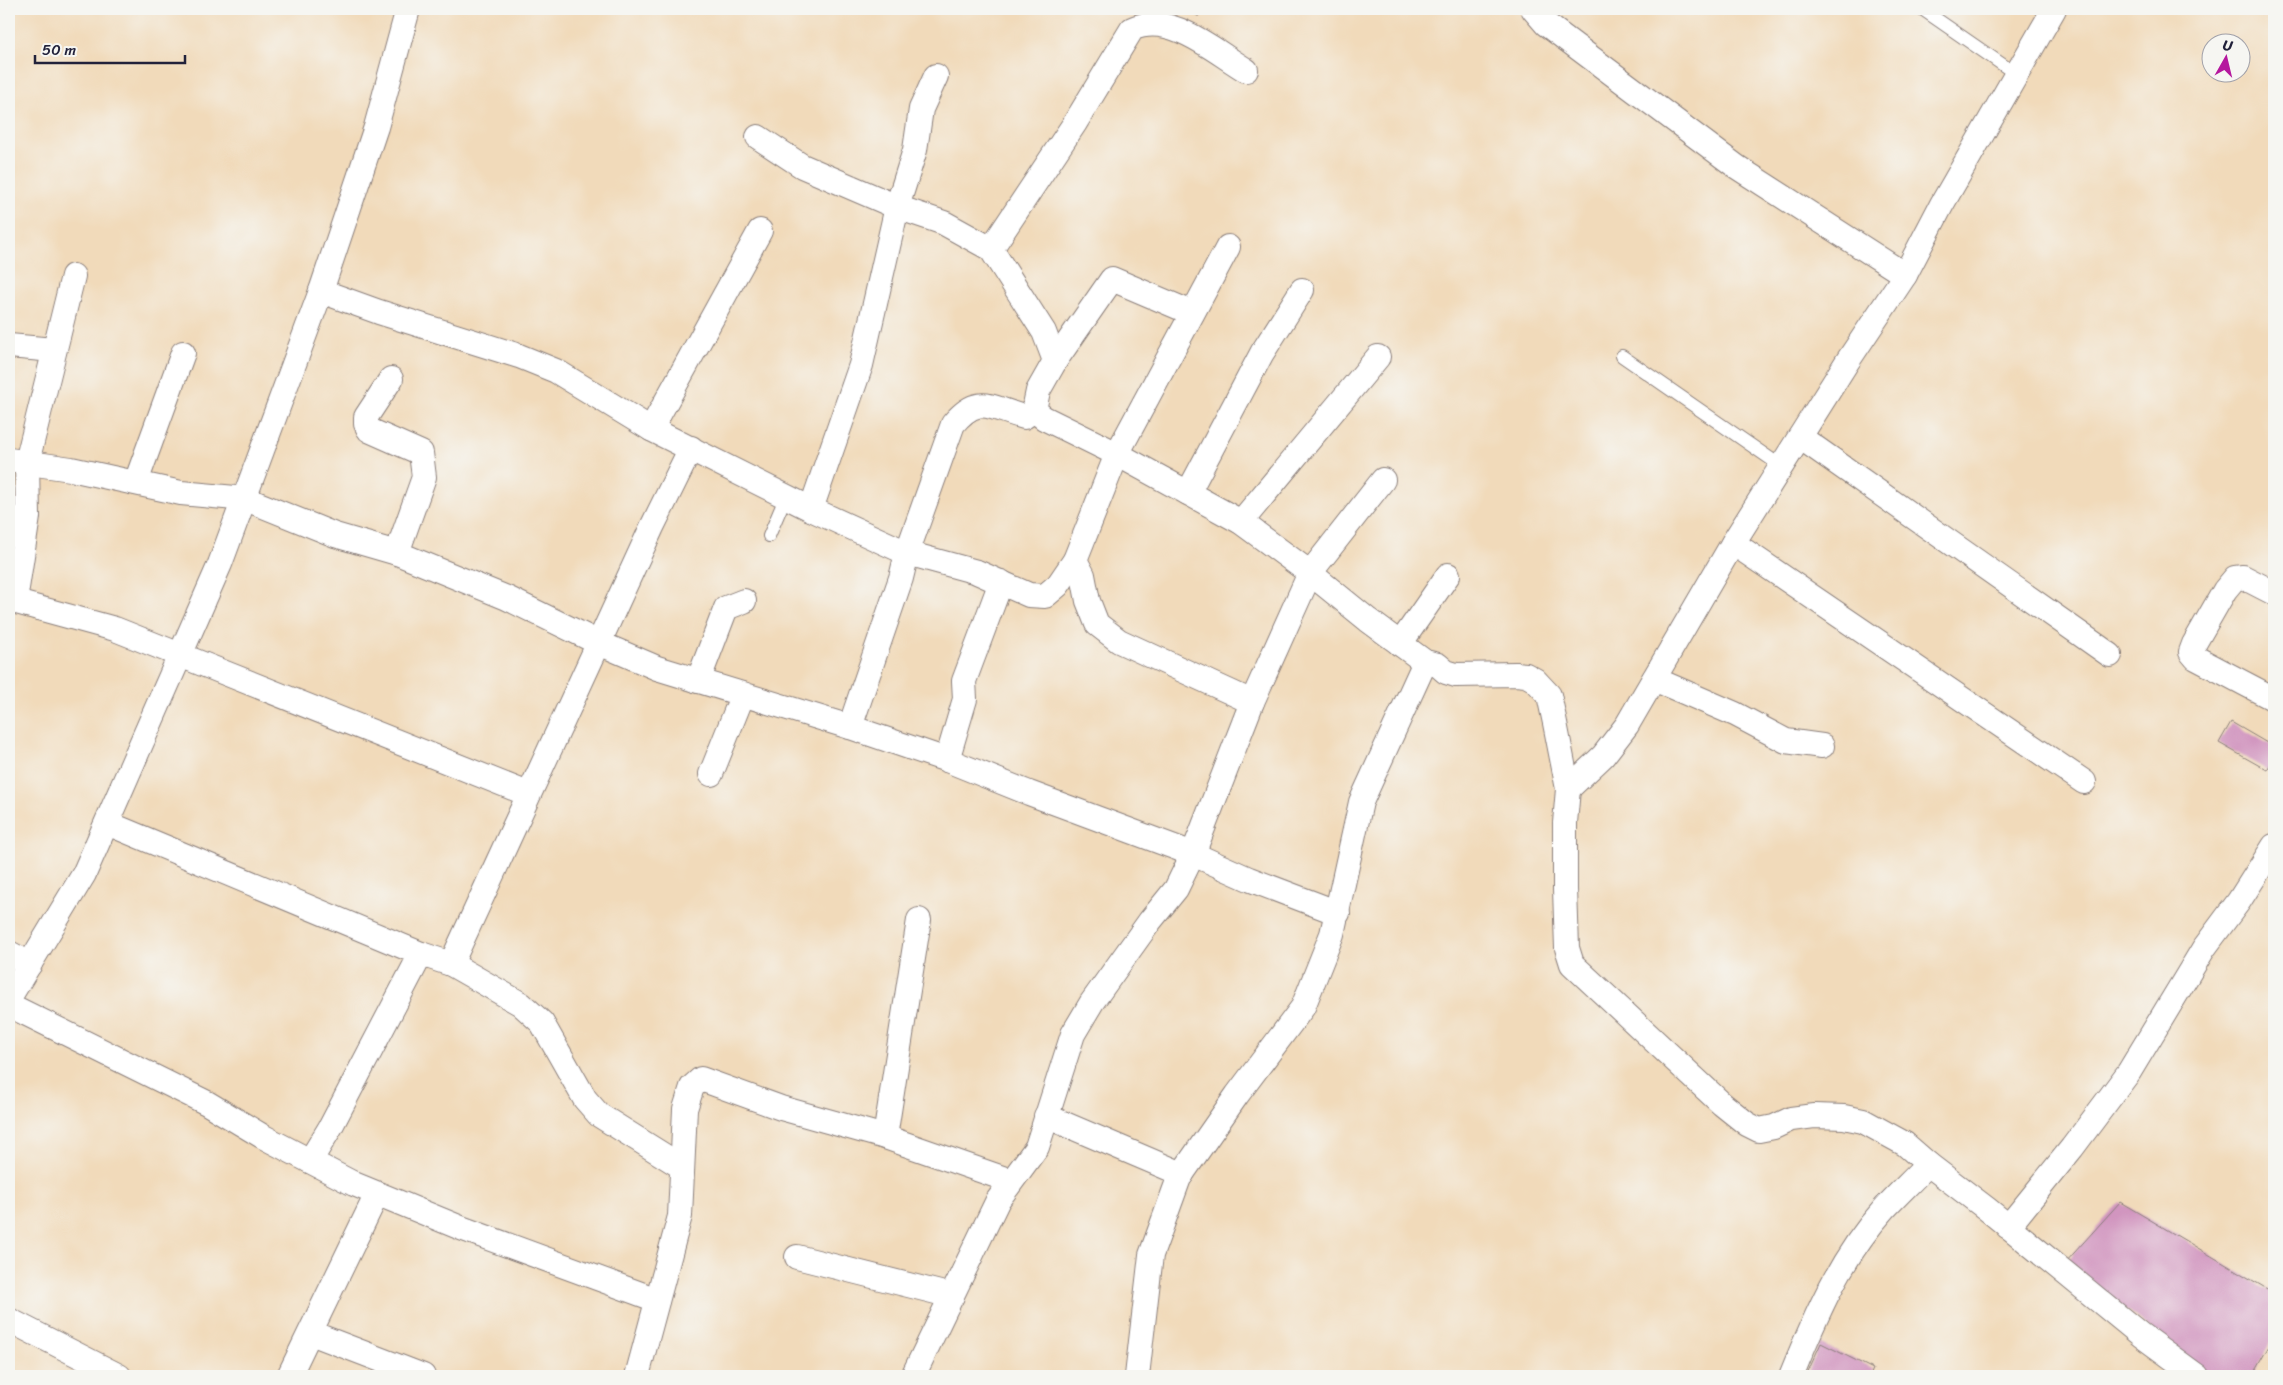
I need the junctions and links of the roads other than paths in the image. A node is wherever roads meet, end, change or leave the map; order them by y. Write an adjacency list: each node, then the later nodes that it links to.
1 (408, 9): 16 (street)
2 (1533, 9): 13 (street)
3 (1922, 9): 6 (lane)
4 (2054, 9): 6 (street)
5 (1246, 70): 12 (street)
6 (2016, 74): 13 (street)
7 (936, 76): 9 (street)
8 (758, 137): 9 (street)
9 (897, 207): 12 (street); 37 (street)
10 (760, 231): 26 (street)
11 (1228, 247): 17 (street)
12 (991, 249): 23 (street)
13 (1905, 275): 27 (street)
14 (73, 276): 19 (street)
15 (1302, 290): 34 (street)
16 (322, 291): 26 (street); 36 (street)
17 (1192, 313): 23 (street); 29 (street)
18 (9, 346): 19 (street)
19 (54, 350): 30 (street)
20 (182, 353): 33 (street)
21 (1622, 356): 31 (lane)
22 (1378, 357): 38 (street)
23 (1055, 361): 25 (street)
24 (391, 378): 42 (street)
25 (1034, 410): 29 (street); 41 (street)
26 (652, 429): 28 (street)
27 (1800, 437): 31 (street); 53 (street)
28 (692, 448): 35 (street); 50 (street)
29 (1117, 454): 34 (street); 43 (street)
30 (18, 461): 33 (street); 48 (street)
31 (1780, 466): 40 (street)
32 (1384, 480): 44 (street)
33 (136, 482): 36 (street)
34 (1188, 493): 38 (street)
35 (786, 496): 37 (street); 39 (lane)
36 (246, 499): 42 (street); 52 (street)
37 (810, 509): 41 (street)
38 (1241, 522): 44 (street)
39 (769, 536)
40 (1733, 543): 55 (street); 64 (street)
41 (907, 552): 46 (street); 60 (street)
42 (397, 553): 50 (street)
43 (1075, 560): 46 (street); 59 (street)
44 (1310, 573): 51 (street); 59 (street)
45 (1448, 575): 51 (street)
46 (1001, 582): 62 (street)
47 (2274, 593): 58 (street)
48 (12, 600): 52 (street)
49 (744, 602): 56 (street)
50 (599, 643): 56 (street); 66 (street)
51 (1400, 644): 54 (street)
52 (180, 655): 66 (street); 67 (street)
53 (2110, 656)
54 (1425, 662): 65 (street); 70 (street)
55 (1654, 679): 61 (street); 65 (street)
56 (698, 681): 57 (street)
57 (744, 694): 60 (street); 63 (street)
58 (2274, 699)
59 (1252, 702): 69 (street)
60 (850, 727): 62 (street)
61 (1822, 746)
62 (947, 760): 69 (street)
63 (711, 774)
64 (2084, 782)
65 (1568, 789): 81 (street)
66 (528, 794): 75 (street)
67 (107, 823): 73 (street); 74 (street)
68 (2274, 846): 86 (street)
69 (1193, 854): 70 (street); 78 (street)
70 (1338, 913): 83 (street)
71 (919, 920): 79 (street)
72 (9, 953): 74 (street)
73 (421, 954): 75 (street); 80 (street)
74 (30, 964): 76 (street)
75 (450, 964): 82 (street)
76 (9, 998)
77 (9, 1005): 80 (street)
78 (1046, 1116): 83 (street); 84 (street)
79 (885, 1137): 82 (street); 84 (street)
80 (310, 1161): 85 (street)
81 (1928, 1164): 86 (street); 98 (street)
82 (682, 1167): 89 (street)
83 (1182, 1174): 97 (street)
84 (1011, 1181): 88 (street)
85 (377, 1194): 89 (street); 91 (street)
86 (2008, 1227): 99 (street)
87 (797, 1257): 88 (street)
88 (952, 1296): 96 (street)
89 (657, 1300): 95 (street)
90 (9, 1320): 92 (street)
91 (311, 1333): 93 (street); 94 (street)
92 (119, 1376)
93 (289, 1376)
94 (423, 1376)
95 (637, 1376)
96 (913, 1376)
97 (1137, 1376)
98 (1791, 1376)
99 (2197, 1376)

